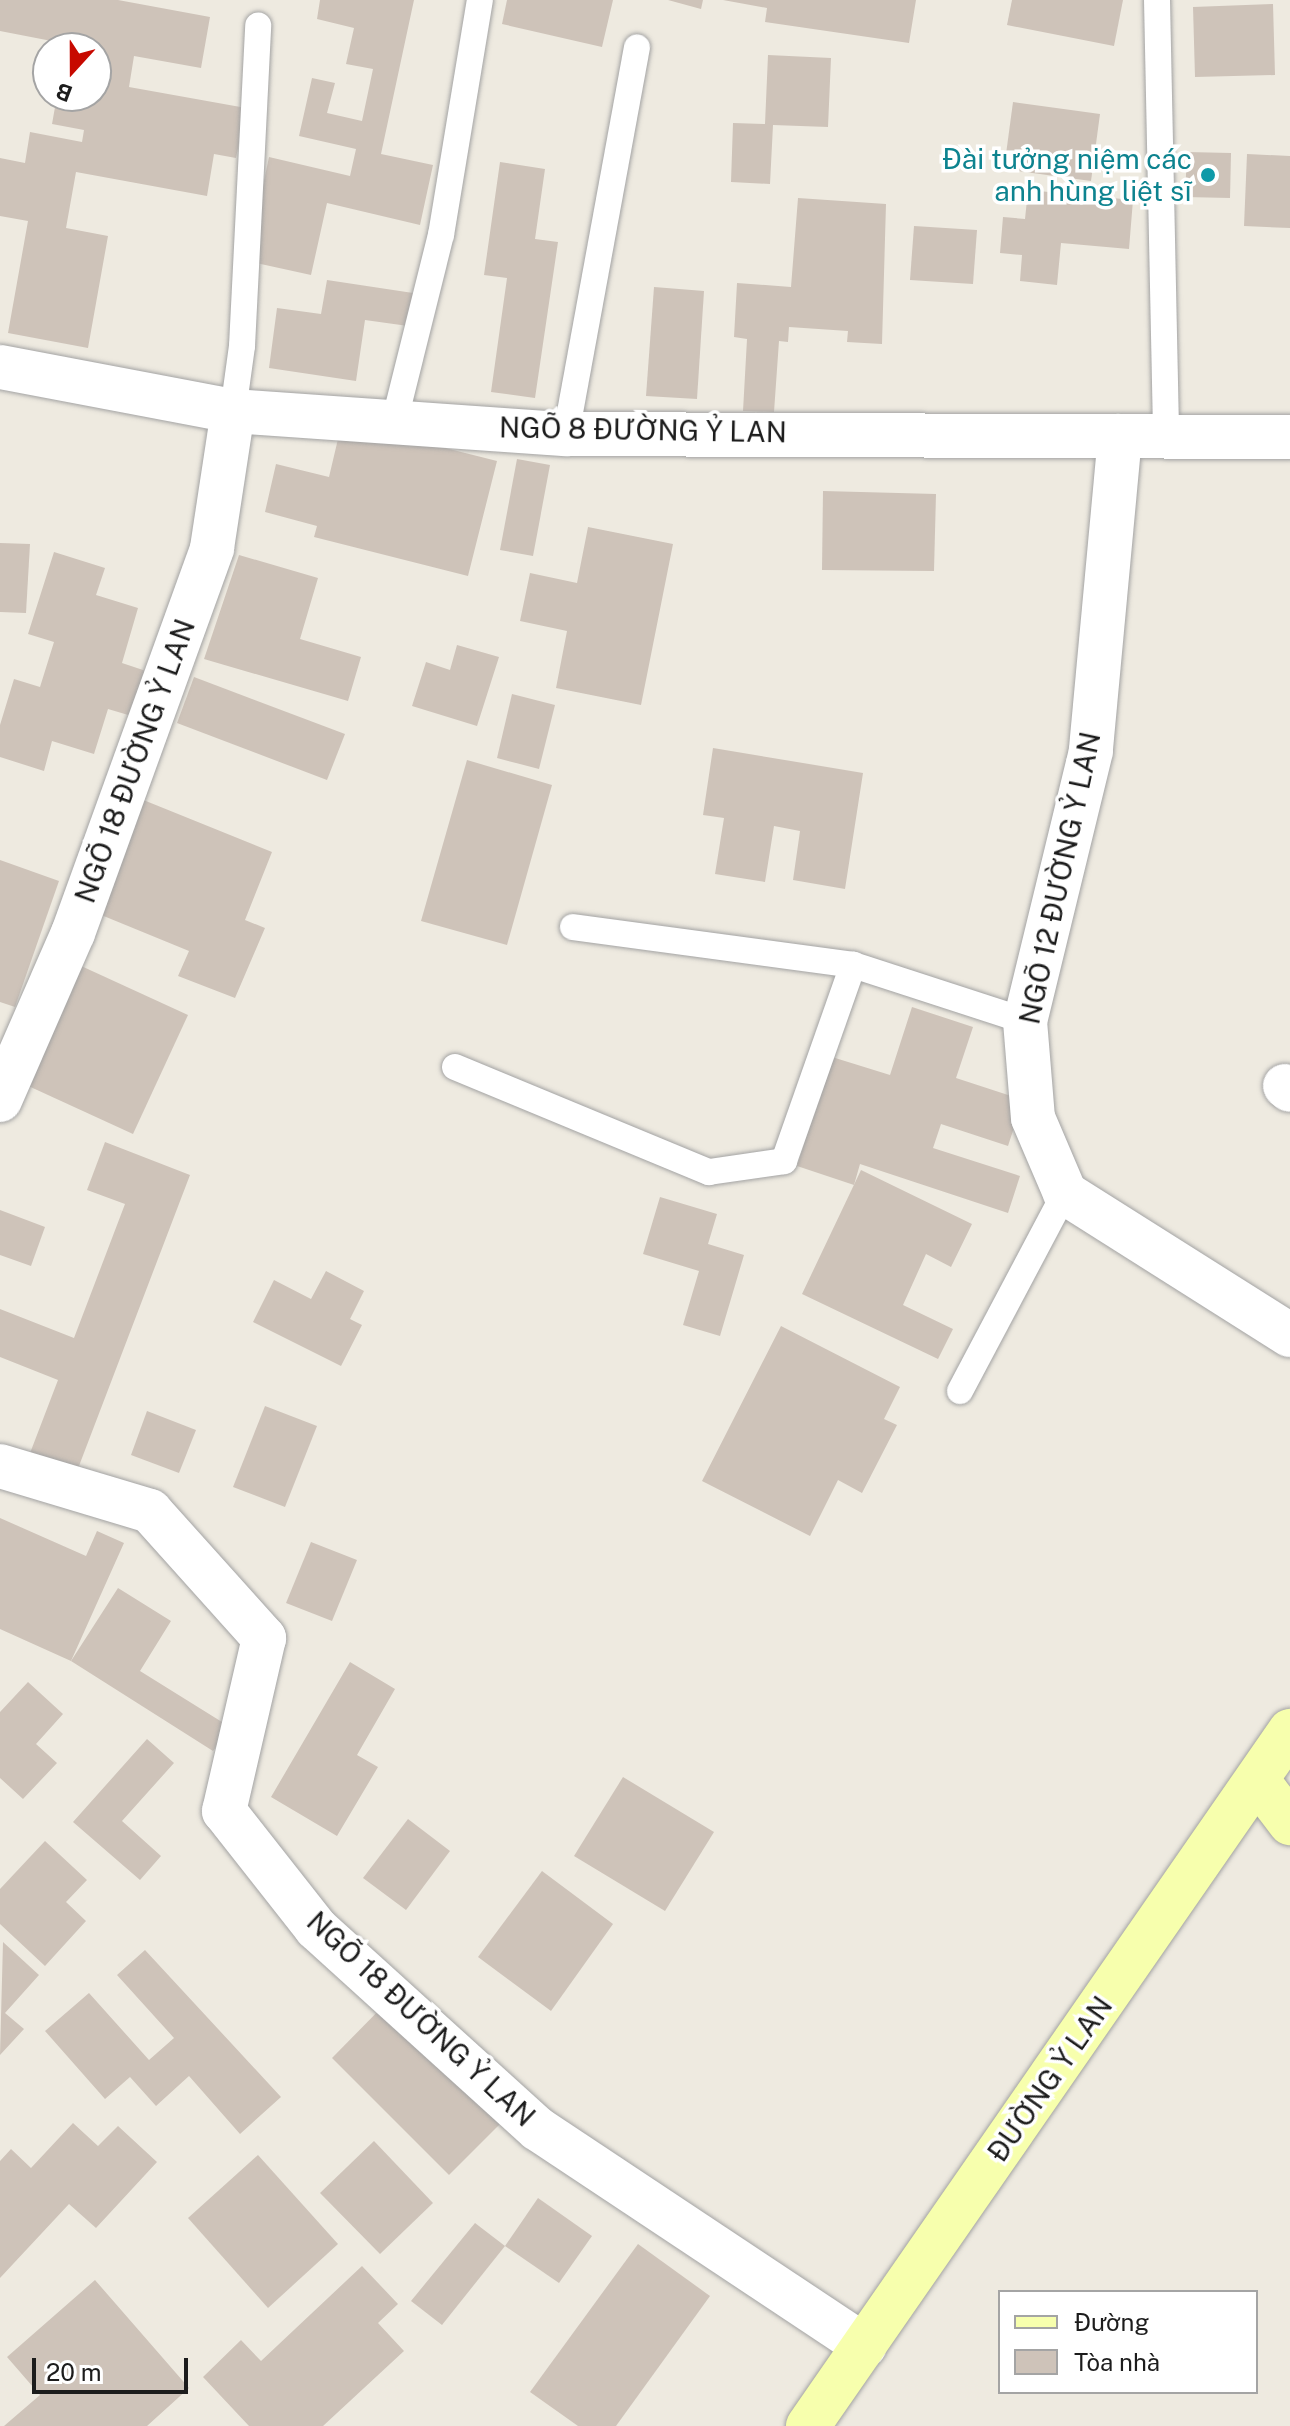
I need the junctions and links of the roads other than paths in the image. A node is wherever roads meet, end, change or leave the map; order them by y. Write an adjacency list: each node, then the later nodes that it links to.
1 (480, 0): 7 (lane)
2 (1157, 0): 10 (lane)
3 (258, 25): 6 (lane)
4 (637, 47): 8 (lane)
5 (0, 367): 6 (street, NGÕ 8 ĐƯỜNG Ỷ LAN)
6 (233, 411): 7 (street, NGÕ 8 ĐƯỜNG Ỷ LAN); 16 (street, NGÕ 18 ĐƯỜNG Ỷ LAN)
7 (394, 423): 8 (street, NGÕ 8 ĐƯỜNG Ỷ LAN)
8 (566, 434): 9 (street, NGÕ 8 ĐƯỜNG Ỷ LAN)
9 (1120, 436): 10 (street, NGÕ 8 ĐƯỜNG Ỷ LAN); 14 (street, NGÕ 12 ĐƯỜNG Ỷ LAN)
10 (1166, 436): 11 (street, NGÕ 8 ĐƯỜNG Ỷ LAN)
11 (1290, 437)
12 (573, 927): 13 (lane)
13 (853, 965): 14 (lane); 15 (lane)
14 (1025, 1021): 17 (street, NGÕ 12 ĐƯỜNG Ỷ LAN)
15 (455, 1067)
16 (0, 1100)
17 (1065, 1193): 18 (street); 19 (lane)
18 (1290, 1335)
19 (960, 1391)
20 (0, 1466): 24 (street, NGÕ 18 ĐƯỜNG Ỷ LAN)
21 (1290, 1731): 22 (main road, ĐƯỜNG Ỷ LAN)
22 (1258, 1781): 23 (main road); 24 (main road, ĐƯỜNG Ỷ LAN)
23 (1290, 1823)
24 (864, 2346): 25 (main road, ĐƯỜNG Ỷ LAN)
25 (808, 2426)

